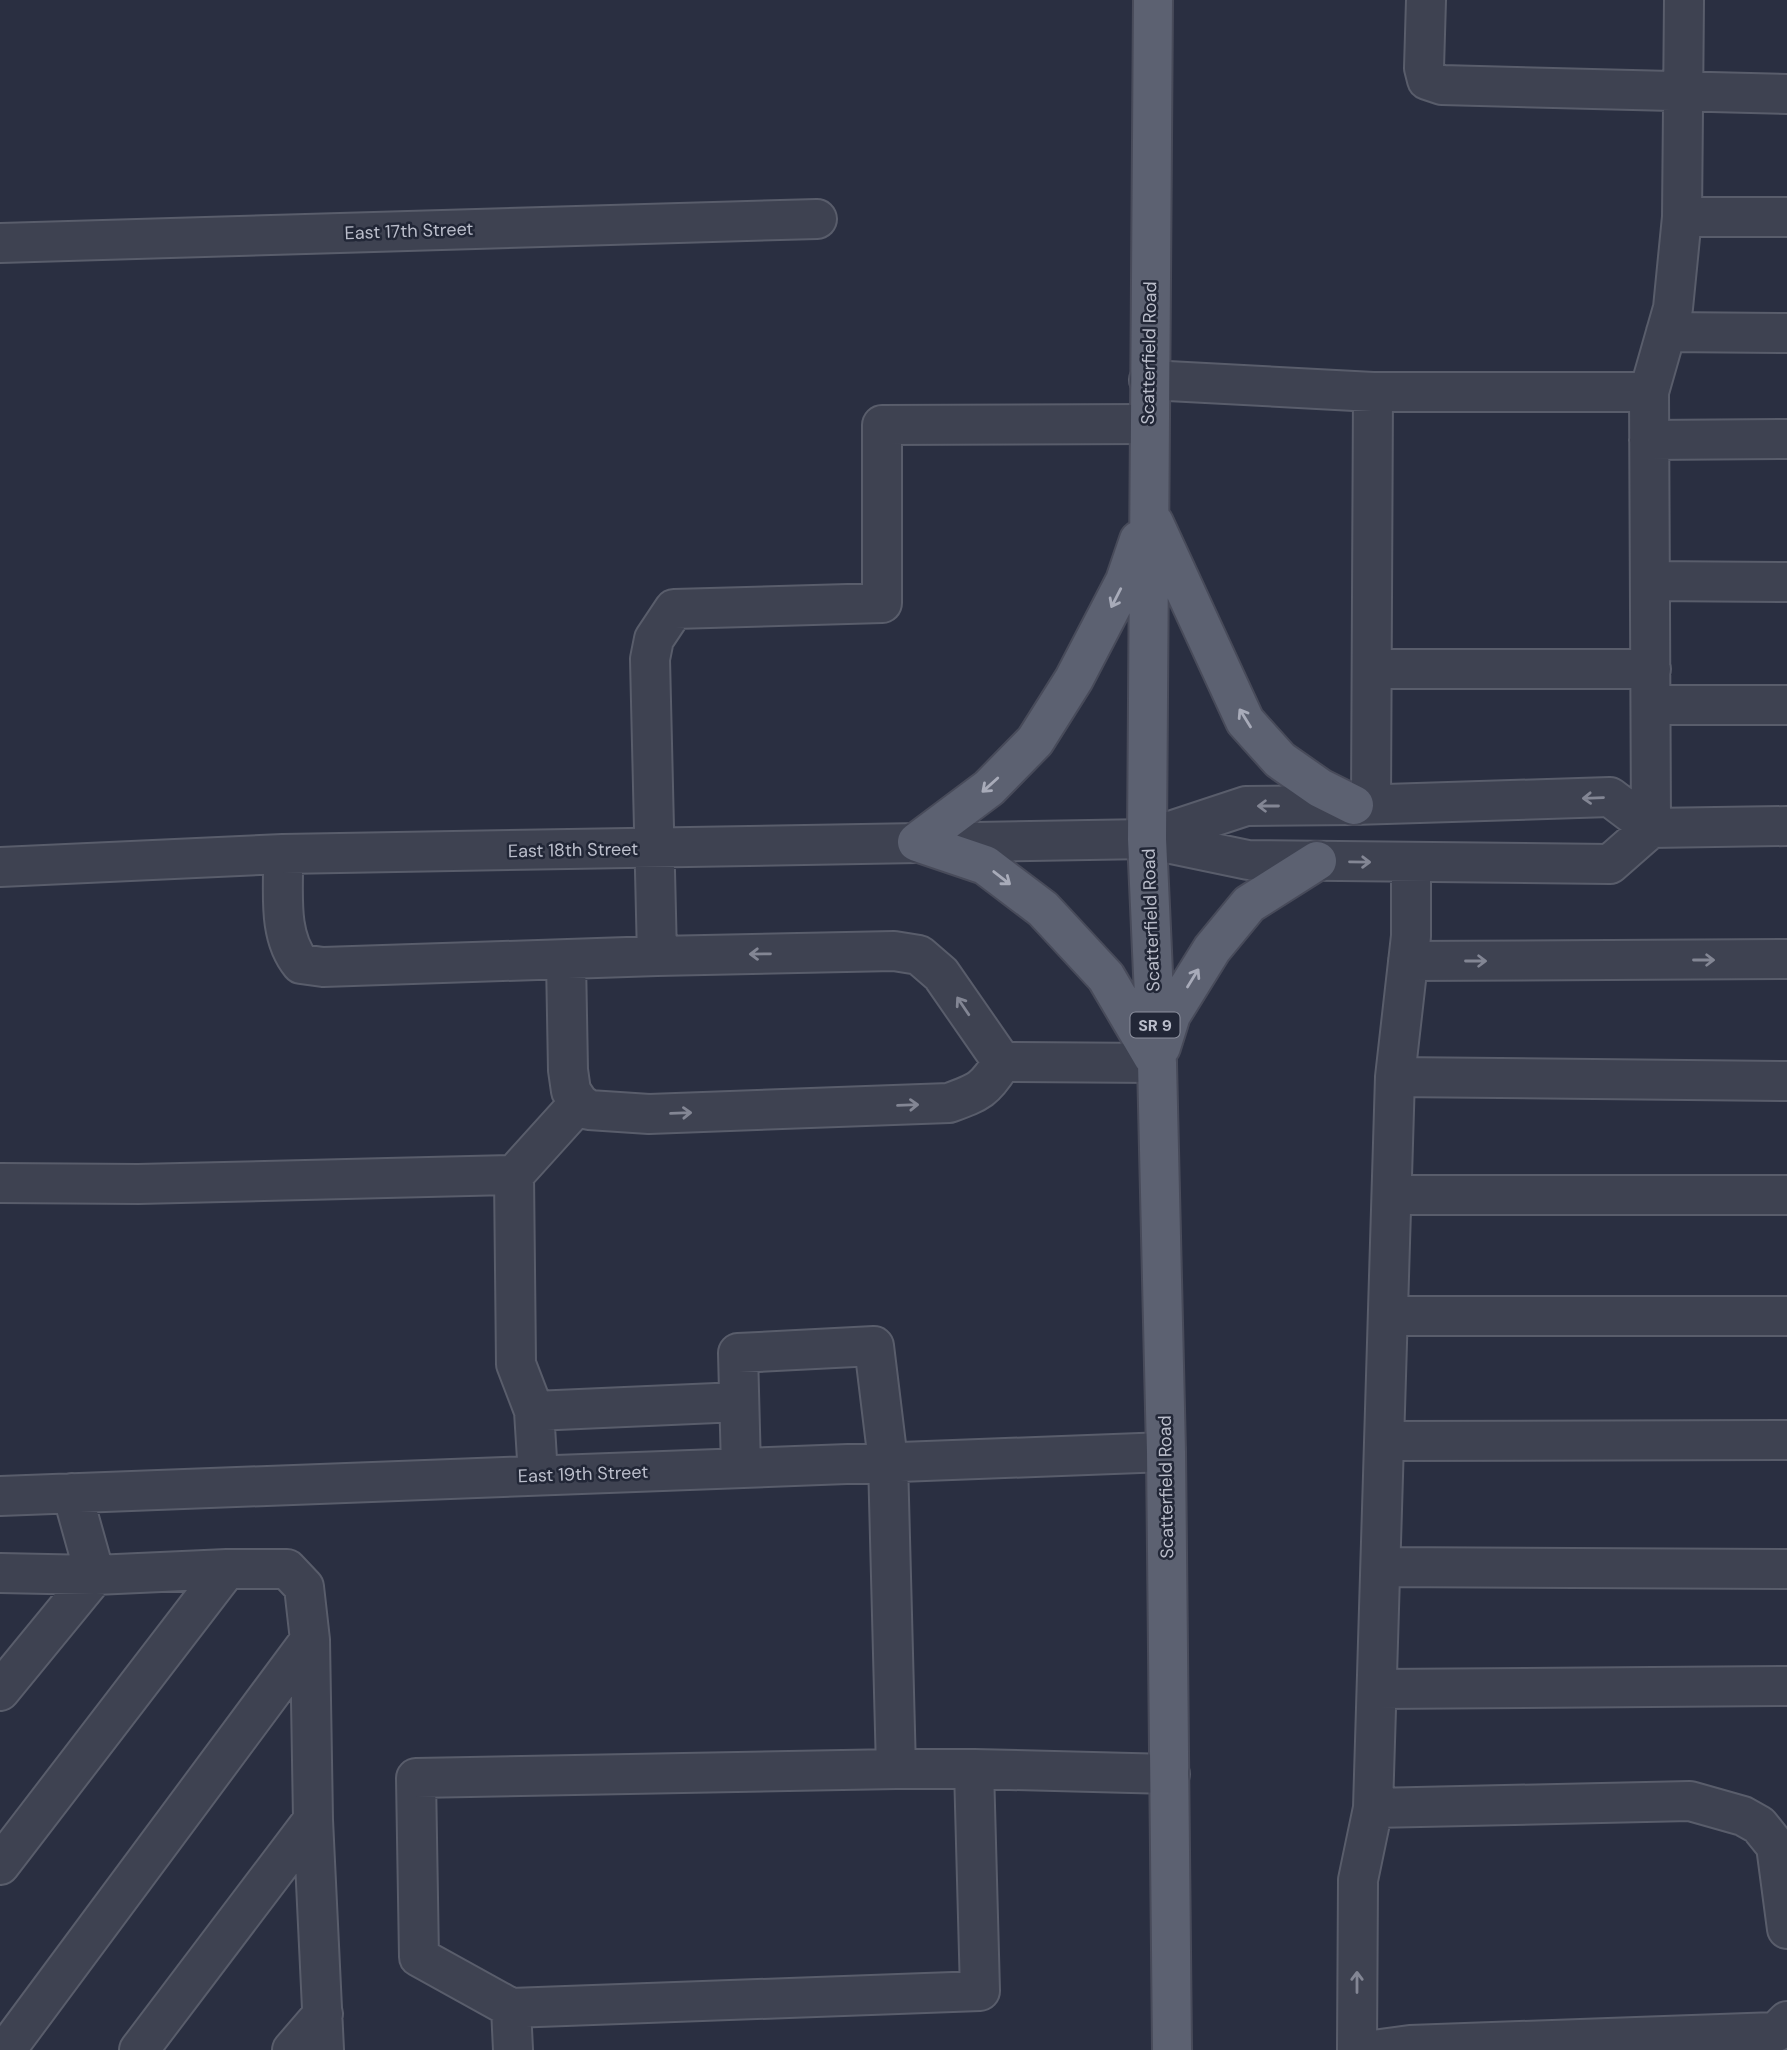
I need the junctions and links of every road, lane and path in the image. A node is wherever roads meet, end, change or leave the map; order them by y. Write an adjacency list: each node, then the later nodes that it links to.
1 (1153, 0): 12 (main road, Scatterfield Road / SR 9)
2 (1426, 0): 4 (street)
3 (1684, 0): 4 (street)
4 (1684, 93): 5 (street); 6 (street)
5 (1787, 94)
6 (1682, 217): 7 (street); 10 (street)
7 (1787, 217)
8 (817, 219): 9 (street, East 17th Street)
9 (0, 243)
10 (1666, 332): 11 (street); 14 (street)
11 (1787, 334)
12 (1149, 380): 13 (street); 15 (main road, Scatterfield Road / SR 9)
13 (1373, 392): 14 (street); 21 (street)
14 (1649, 392): 17 (street)
15 (1149, 424): 18 (main road, Scatterfield Road / SR 9); 29 (street)
16 (1787, 439): 17 (street)
17 (1649, 440): 19 (street)
18 (1149, 511): 24 (main road, one-way to 18); 27 (main road, Scatterfield Road / SR 9); 28 (main road, one-way to 28)
19 (1650, 581): 20 (street); 22 (street)
20 (1787, 582)
21 (1372, 669): 22 (street); 24 (street)
22 (1651, 687): 23 (street); 26 (street)
23 (1787, 705)
24 (1363, 805): 26 (street, one-way to 24); 27 (street, one-way to 27)
25 (1787, 826): 26 (street)
26 (1651, 828): 32 (street)
27 (1147, 839): 28 (street, East 18th Street); 31 (street); 39 (main road, Scatterfield Road / SR 9)
28 (917, 842): 29 (street, East 18th Street); 39 (main road, one-way to 39)
29 (654, 849): 30 (street, East 18th Street); 34 (street)
30 (283, 854): 33 (street, East 18th Street); 36 (street)
31 (1317, 861): 32 (street, one-way to 32); 39 (main road, one-way to 31)
32 (1411, 863): 37 (street)
33 (0, 867)
34 (657, 956): 36 (street); 38 (street, one-way to 34)
35 (1787, 959): 37 (street, one-way to 35)
36 (566, 960): 42 (street)
37 (1408, 961): 40 (street)
38 (1002, 1062): 39 (street); 42 (street, one-way to 38)
39 (1157, 1063): 53 (main road, Scatterfield Road / SR 9)
40 (1395, 1077): 41 (street); 45 (street)
41 (1787, 1081)
42 (595, 1108): 43 (street)
43 (513, 1175): 44 (street); 50 (street)
44 (0, 1182)
45 (1392, 1195): 46 (street); 47 (street)
46 (1787, 1195)
47 (1388, 1316): 48 (street); 52 (street)
48 (1787, 1317)
49 (739, 1402): 50 (street); 54 (street); 55 (street)
50 (534, 1411): 56 (street)
51 (1787, 1440): 52 (street)
52 (1385, 1441): 59 (street)
53 (1166, 1452): 54 (street, East 19th Street); 70 (main road, Scatterfield Road / SR 9)
54 (888, 1461): 55 (street, East 19th Street); 68 (street)
55 (741, 1468): 56 (street, East 19th Street)
56 (538, 1475): 57 (street, East 19th Street)
57 (72, 1493): 58 (street, East 19th Street); 63 (street)
58 (0, 1496)
59 (1381, 1567): 61 (street); 66 (street)
60 (227, 1569): 63 (street); 64 (street); 73 (street)
61 (1787, 1569)
62 (0, 1573): 63 (street)
63 (95, 1575): 67 (street)
64 (310, 1640): 72 (street); 78 (street)
65 (1787, 1686): 66 (street)
66 (1377, 1689): 71 (street)
67 (0, 1690)
68 (895, 1769): 69 (street); 75 (street)
69 (974, 1769): 70 (street); 75 (street)
70 (1170, 1774): 82 (main road, Scatterfield Road / SR 9)
71 (1373, 1808): 74 (street); 83 (street, one-way to 71)
72 (313, 1820): 77 (street); 79 (street)
73 (0, 1865)
74 (1787, 1929)
75 (511, 2008): 81 (street)
76 (1787, 2021): 84 (street)
77 (323, 2032): 80 (street)
78 (12, 2043)
79 (139, 2050)
80 (292, 2050)
81 (513, 2050)
82 (1172, 2050)
83 (1357, 2050)
84 (1373, 2050)

